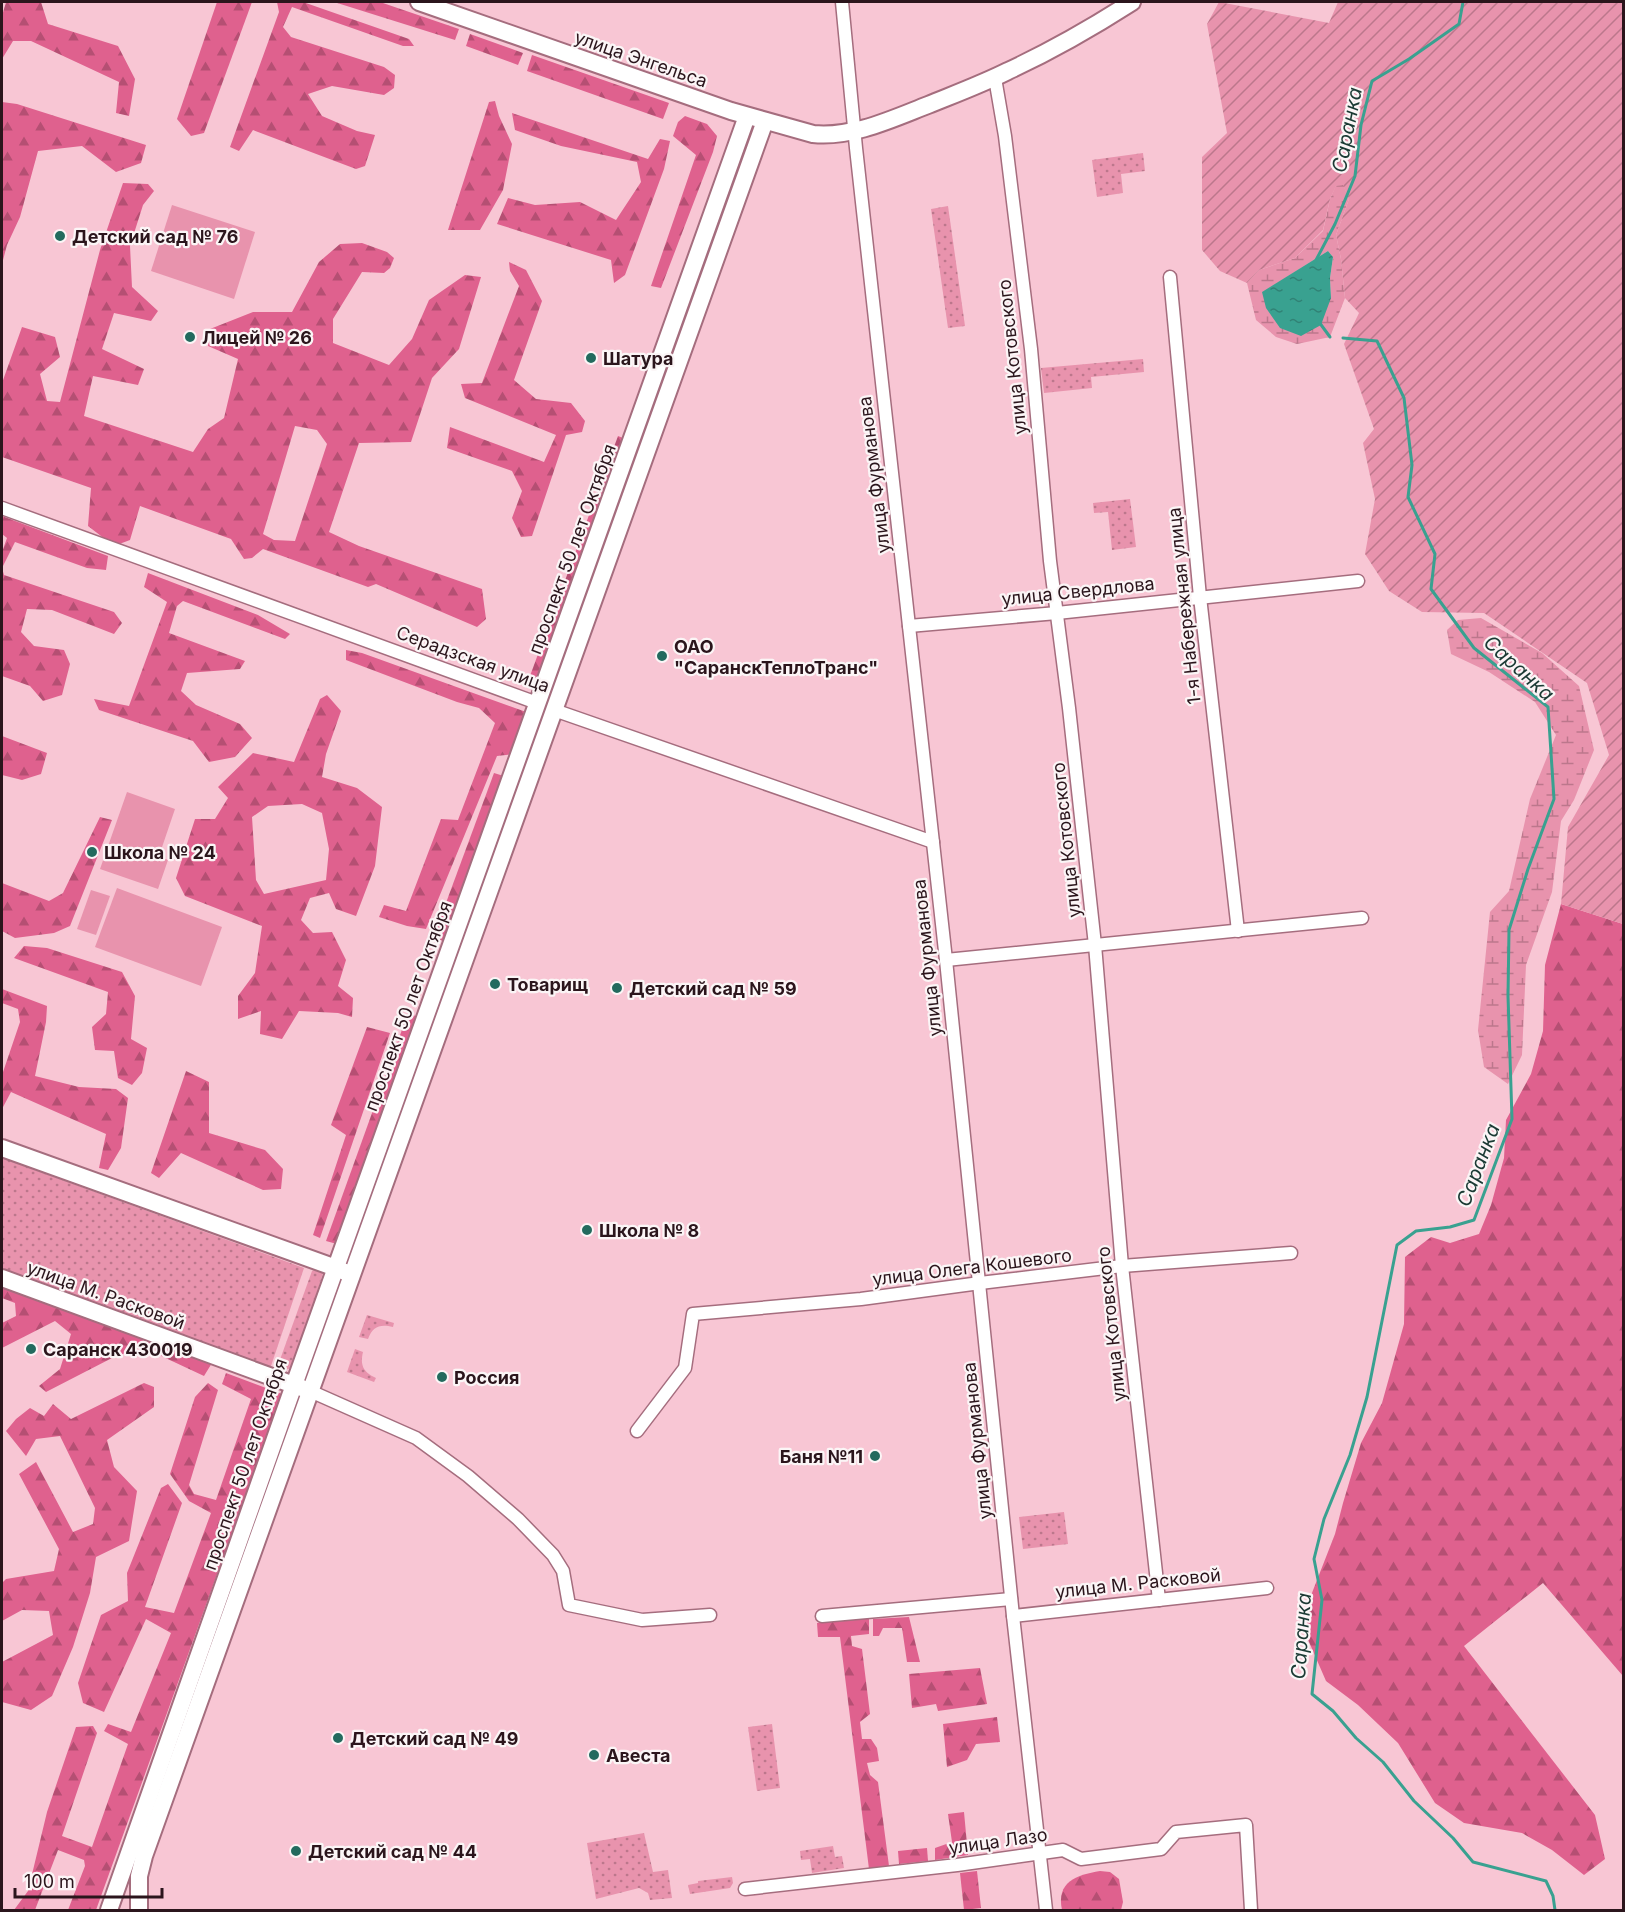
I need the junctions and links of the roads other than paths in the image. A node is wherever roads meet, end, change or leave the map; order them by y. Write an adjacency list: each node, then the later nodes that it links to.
1 (419, 2): 5 (main road, улица Энгельса)
2 (842, 2): 7 (street, улица Фурманова)
3 (1132, 2): 4 (main road, улица Энгельса)
4 (995, 78): 7 (main road, улица Энгельса); 12 (street, улица Котовского)
5 (747, 116): 6 (main road, улица Энгельса); 14 (main road, проспект 50 лет Октября)
6 (765, 121): 7 (main road, улица Энгельса); 15 (main road, проспект 50 лет Октября)
7 (855, 130): 13 (street, улица Фурманова)
8 (1170, 277): 11 (street, 1-я Набережная улица)
9 (2, 508): 14 (street, Серадзская улица)
10 (1358, 580): 11 (street, улица Свердлова)
11 (1200, 597): 12 (street, улица Свердлова); 18 (street, 1-я Набережная улица)
12 (1057, 613): 13 (street, улица Свердлова); 19 (street, улица Котовского)
13 (909, 626): 16 (street, улица Фурманова)
14 (537, 703): 15 (main road, Серадзская улица); 24 (main road, проспект 50 лет Октября)
15 (554, 710): 16 (street, Серадзская улица); 25 (main road, проспект 50 лет Октября)
16 (933, 842): 20 (street, улица Фурманова)
17 (1362, 918): 18 (street)
18 (1238, 931): 19 (street)
19 (1095, 945): 20 (street); 23 (street, улица Котовского)
20 (946, 960): 27 (street, улица Фурманова)
21 (2, 1148): 24 (main road)
22 (1291, 1253): 23 (street, улица Олега Кошевого)
23 (1122, 1266): 27 (street, улица Олега Кошевого); 33 (street, улица Котовского)
24 (336, 1268): 25 (main road); 28 (main road, проспект 50 лет Октября)
25 (351, 1276): 29 (main road, проспект 50 лет Октября)
26 (2, 1278): 28 (main road, улица М. Расковой)
27 (980, 1282): 30 (street, улица Олега Кошевого); 32 (street, улица Фурманова)
28 (294, 1385): 29 (main road, улица М. Расковой); 39 (main road, проспект 50 лет Октября)
29 (310, 1391): 34 (street, улица М. Расковой); 40 (main road, проспект 50 лет Октября)
30 (637, 1431)
31 (1267, 1588): 33 (street, улица М. Расковой)
32 (1011, 1599): 35 (street); 36 (street, улица Фурманова)
33 (1159, 1600): 36 (street, улица М. Расковой)
34 (710, 1615)
35 (822, 1616)
36 (1013, 1616): 37 (street, улица Фурманова)
37 (1040, 1854): 38 (street, улица Лазо); 41 (street, улица Фурманова); 42 (street, улица Лазо)
38 (745, 1889)
39 (110, 1911): 40 (main road, проспект 50 лет Октября)
40 (138, 1911)
41 (1046, 1911)
42 (1251, 1911)

